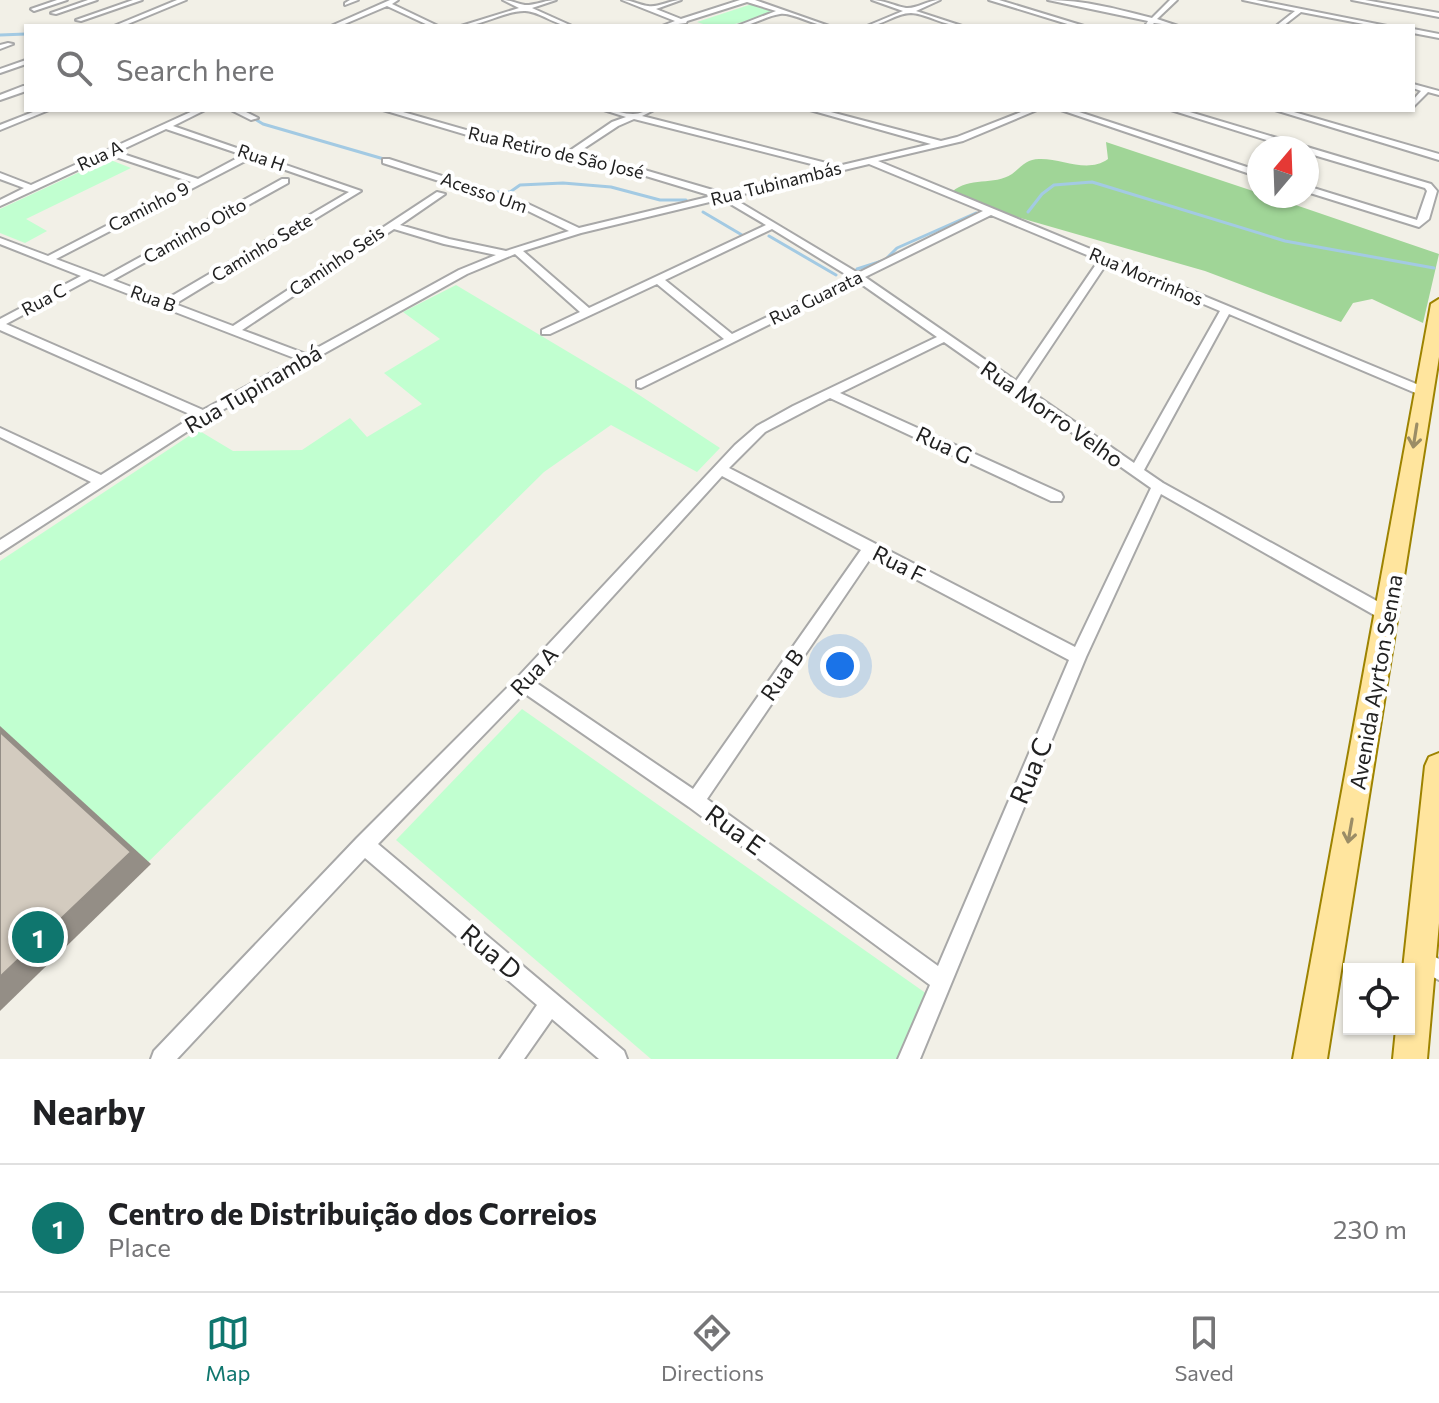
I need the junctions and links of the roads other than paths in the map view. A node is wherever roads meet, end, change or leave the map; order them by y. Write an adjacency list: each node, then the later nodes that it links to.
1 (64, 0): 23 (street)
2 (94, 0): 28 (street)
3 (139, 0): 31 (street)
4 (183, 0): 34 (street)
5 (355, 0): 20 (street)
6 (506, 0): 21 (street)
7 (553, 0): 21 (street)
8 (625, 0): 24 (street)
9 (678, 0): 24 (street)
10 (748, 0): 26 (street); 32 (street)
11 (875, 0): 27 (street)
12 (937, 0): 27 (street)
13 (992, 0): 45 (street)
14 (1051, 0): 19 (street)
15 (1174, 0): 33 (street)
16 (1246, 0): 25 (street)
17 (1355, 0): 30 (street)
18 (391, 2): 35 (street); 36 (street)
19 (1087, 2): 22 (street)
20 (347, 4)
21 (525, 8): 37 (street); 38 (street)
22 (1103, 8): 29 (street); 33 (street)
23 (34, 9)
24 (650, 9): 32 (street)
25 (1300, 10): 46 (street); 47 (street)
26 (783, 11): 41 (street); 42 (street)
27 (910, 11): 43 (street); 44 (street)
28 (54, 13)
29 (1093, 13)
30 (1439, 15)
31 (79, 20)
32 (681, 21): 39 (street); 40 (street)
33 (1150, 23)
34 (122, 24)
35 (339, 24)
36 (431, 24)
37 (471, 24)
38 (564, 24)
39 (671, 24)
40 (690, 24)
41 (746, 24)
42 (820, 24)
43 (875, 24)
44 (952, 24)
45 (1078, 24)
46 (1282, 24)
47 (1374, 24)
48 (1415, 31): 49 (street)
49 (1439, 36)
50 (10, 44): 51 (street)
51 (0, 47)
52 (24, 63): 53 (street)
53 (0, 71)
54 (1415, 87): 56 (street)
55 (24, 89): 58 (street)
56 (1426, 90): 57 (street); 59 (street)
57 (1439, 93)
58 (0, 98)
59 (1415, 103)
60 (40, 112): 74 (street)
61 (196, 112): 73 (street, Rua A)
62 (240, 112): 72 (street)
63 (394, 112): 80 (street, Rua Retiro de São José)
64 (616, 112): 71 (street)
65 (644, 112): 71 (street)
66 (822, 112): 76 (street)
67 (1029, 112): 76 (street, Rua Tubinambás)
68 (1071, 112): 85 (street)
69 (1182, 112): 75 (street)
70 (1304, 113): 81 (street)
71 (633, 116): 80 (street); 84 (street)
72 (254, 118)
73 (165, 126): 77 (street, Rua A); 79 (street, Rua H)
74 (0, 128)
75 (1261, 136)
76 (942, 144): 83 (street, Rua Tubinambás)
77 (109, 152): 88 (street); 89 (street, Rua A)
78 (1319, 154): 96 (street)
79 (250, 155): 88 (street, Caminho 9); 90 (street, Rua H)
80 (567, 156): 93 (street, Rua Retiro de São José)
81 (1439, 157)
82 (386, 161): 100 (street, Acesso Um)
83 (870, 161): 84 (street, Rua Tubinambás); 95 (street, Rua Morrinhos)
84 (837, 168): 93 (street, Rua Tubinambás)
85 (1247, 170)
86 (0, 176): 89 (street)
87 (285, 181): 108 (street, Caminho Oito)
88 (199, 182): 103 (street, Caminho 9)
89 (31, 188): 94 (street, Rua A)
90 (356, 191): 109 (street, Caminho Sete)
91 (1319, 193): 96 (street)
92 (440, 194): 98 (street, Caminho Seis)
93 (725, 197): 99 (street, Rua Morro Velho); 100 (street, Rua Tubinambás)
94 (0, 203)
95 (991, 211): 104 (street, Rua Morrinhos); 106 (street, Rua Guarata)
96 (1424, 219): 97 (street)
97 (1439, 223)
98 (391, 225): 102 (street); 114 (street, Caminho Seis)
99 (772, 226): 106 (street, Rua Morro Velho); 107 (street)
100 (578, 231): 102 (street, Rua Tubinambás)
101 (0, 241): 103 (street, Rua B)
102 (512, 252): 111 (street); 118 (street, Rua Tupinambá)
103 (47, 260): 105 (street, Rua B)
104 (1104, 260): 112 (street, Rua Morrinhos); 120 (street)
105 (88, 276): 108 (street, Rua B); 113 (street, Rua C)
106 (858, 277): 116 (street, Rua Morro Velho); 117 (street, Rua Guarata)
107 (658, 280): 111 (street); 117 (street)
108 (104, 281): 109 (street, Rua B)
109 (167, 304): 114 (street, Rua B)
110 (1439, 304): 121 (main road, Avenida Ayrton Senna)
111 (586, 311): 115 (street)
112 (1225, 311): 121 (street, Rua Morrinhos); 126 (street)
113 (0, 324): 123 (street)
114 (234, 330): 118 (street, Rua B)
115 (546, 332)
116 (944, 338): 120 (street, Rua Morro Velho); 122 (street, Rua A)
117 (731, 339): 119 (street, Rua Guarata)
118 (306, 358): 123 (street, Rua Tupinambá)
119 (641, 384)
120 (1016, 390): 126 (street, Rua Morro Velho)
121 (1422, 391): 132 (main road, Avenida Ayrton Senna, one-way to 132)
122 (832, 394): 125 (street, Rua A); 129 (street, Rua G)
123 (204, 415): 127 (street, Rua Tupinambá)
124 (0, 432): 127 (street)
125 (721, 470): 131 (street, Rua F); 134 (street, Rua A)
126 (1136, 472): 128 (street, Rua Morro Velho)
127 (101, 481): 130 (street, Rua Tupinambá)
128 (1158, 486): 132 (street, Rua Morro Velho); 133 (street, Rua C)
129 (1056, 497)
130 (0, 547)
131 (869, 549): 133 (street, Rua F); 136 (street, Rua B)
132 (1388, 615): 145 (main road, Avenida Ayrton Senna, one-way to 145)
133 (1078, 657): 139 (street, Rua C)
134 (523, 683): 136 (street, Rua E); 137 (street, Rua A)
135 (1439, 766): 138 (main road)
136 (695, 801): 139 (street, Rua E)
137 (364, 845): 140 (street, Rua D); 141 (street, Rua A)
138 (1430, 965): 146 (main road)
139 (943, 982): 144 (street, Rua C)
140 (551, 1003): 142 (street); 143 (street, Rua D)
141 (162, 1059)
142 (511, 1059)
143 (616, 1059)
144 (909, 1059)
145 (1310, 1059)
146 (1410, 1059)

